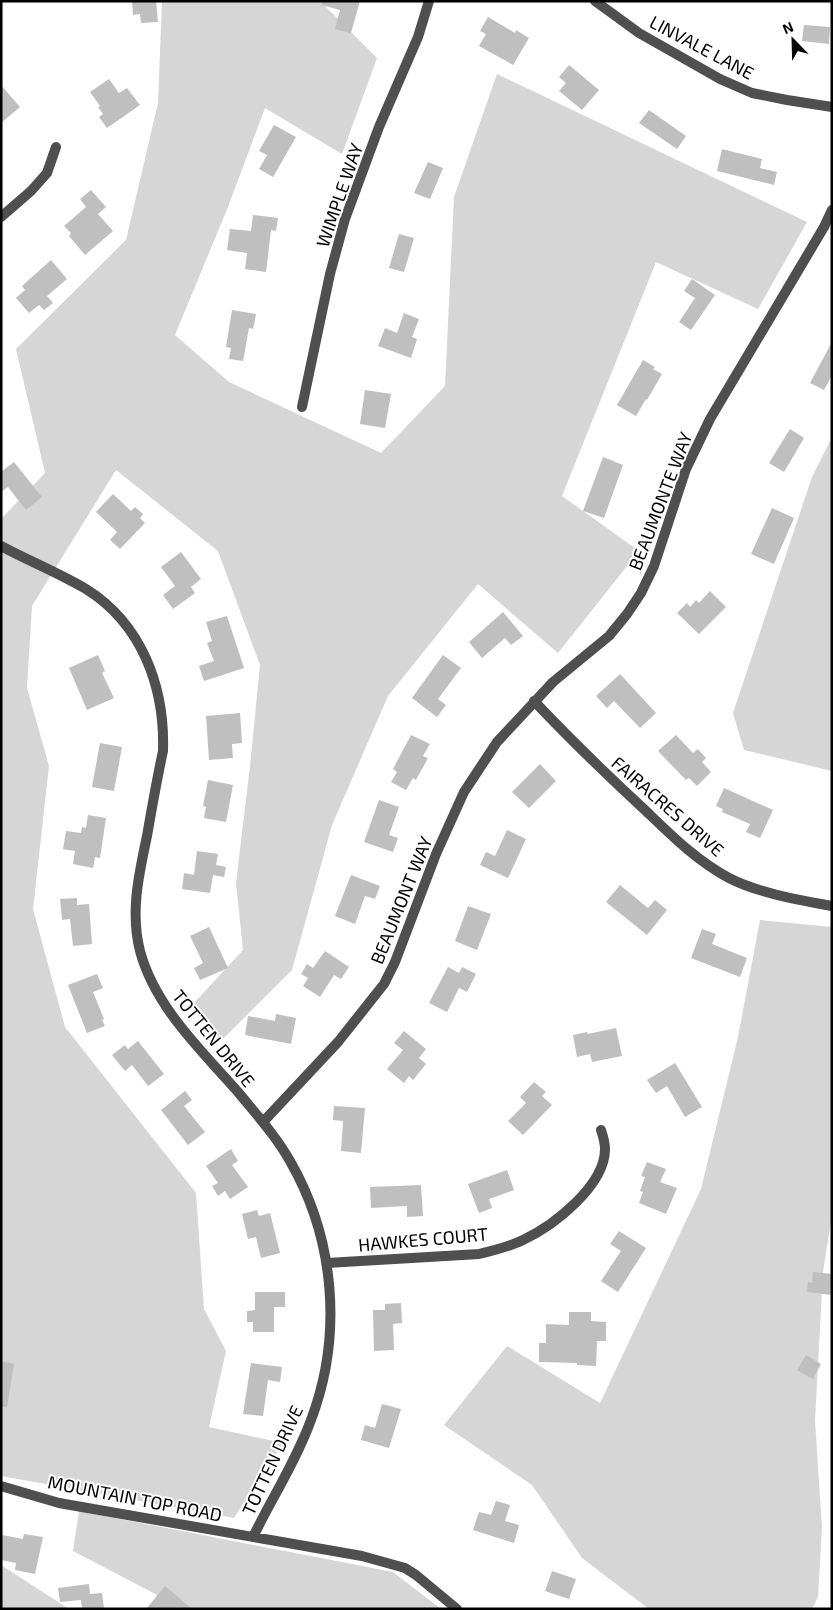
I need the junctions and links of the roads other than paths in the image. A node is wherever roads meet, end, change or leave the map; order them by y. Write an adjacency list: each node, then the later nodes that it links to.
1 (429, 1): 7 (street, WIMPLE WAY)
2 (595, 1): 3 (street, LINVALE LANE)
3 (832, 107)
4 (56, 147): 6 (street)
5 (832, 210): 9 (street, BEAUMONTE WAY)
6 (1, 217)
7 (302, 407)
8 (1, 546): 11 (street, TOTTEN DRIVE)
9 (534, 701): 10 (street, FAIRACRES DRIVE); 11 (street, BEAUMONT WAY)
10 (832, 906)
11 (263, 1122): 13 (street, TOTTEN DRIVE)
12 (601, 1130): 13 (street, HAWKES COURT)
13 (327, 1263): 15 (street, TOTTEN DRIVE)
14 (1, 1486): 15 (street, MOUNTAIN TOP ROAD)
15 (254, 1537): 16 (street, MOUNTAIN TOP ROAD)
16 (457, 1609)

